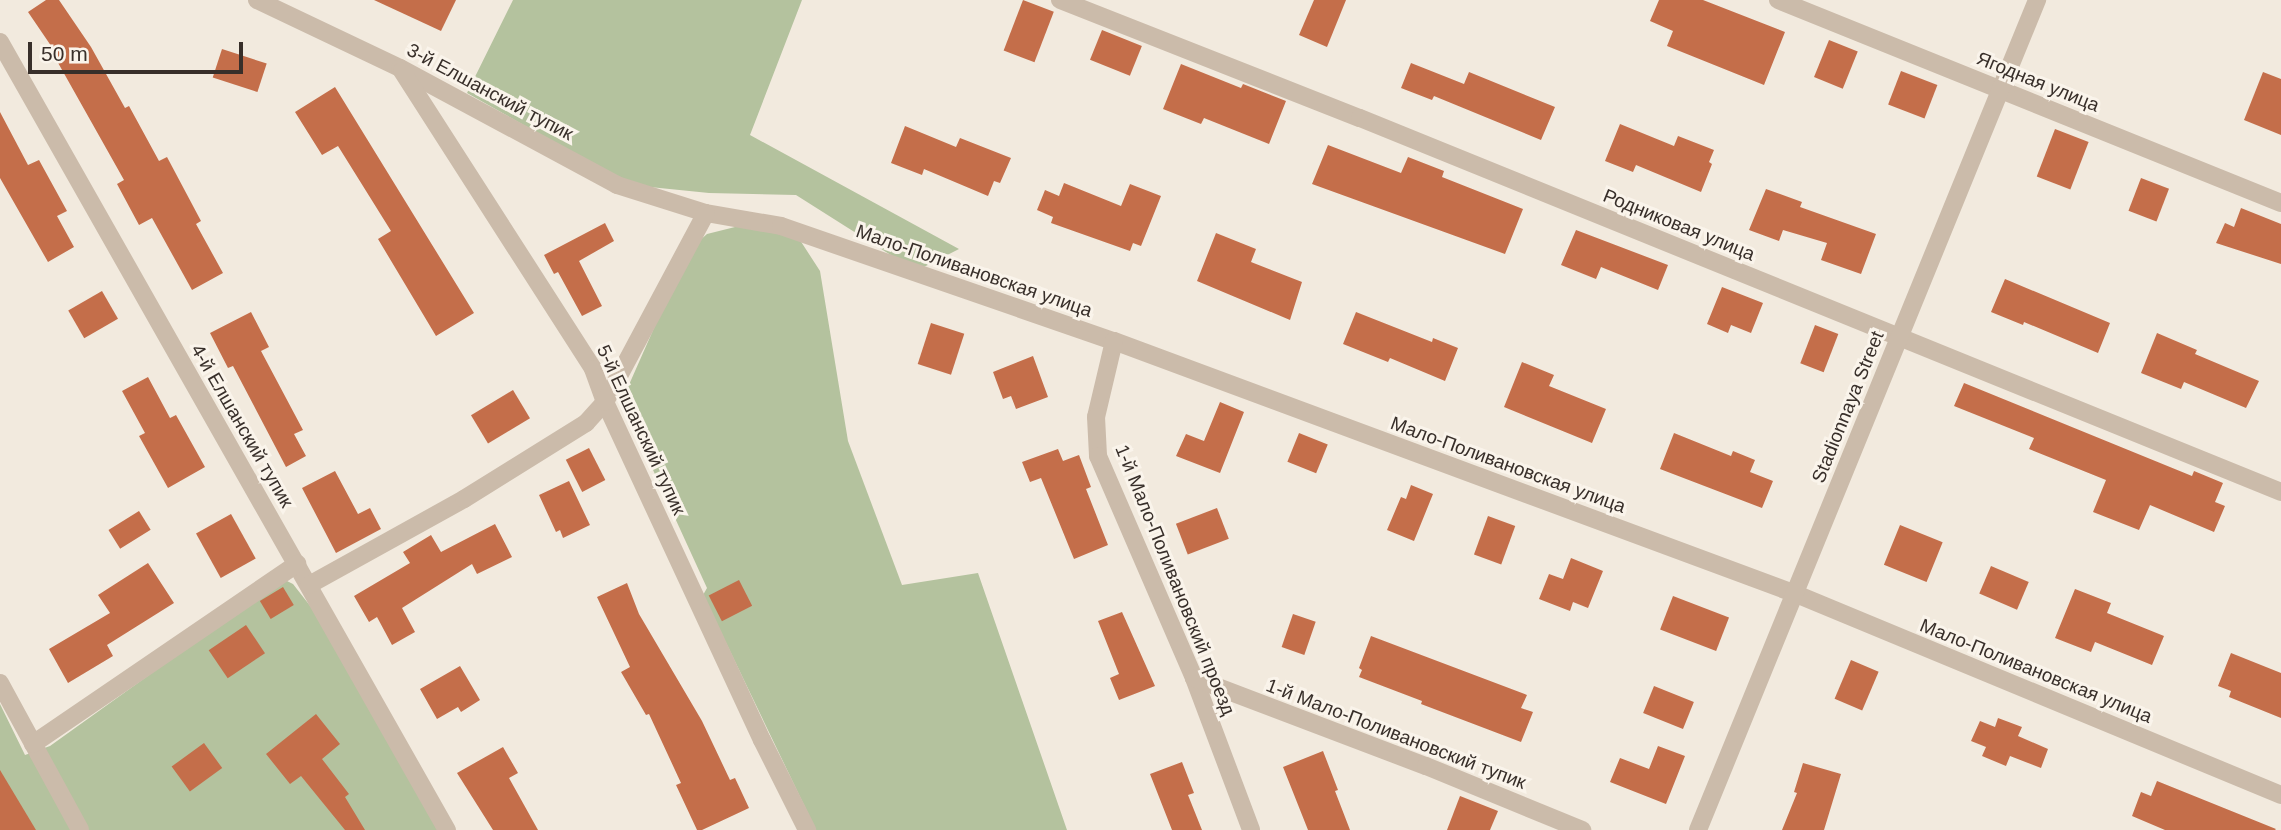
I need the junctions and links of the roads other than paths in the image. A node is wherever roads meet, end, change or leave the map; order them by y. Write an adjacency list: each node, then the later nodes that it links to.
1 (257, 0): 6 (street, 3-й Елшанский тупик)
2 (1060, 0): 10 (street, Родниковая улица)
3 (1778, 0): 7 (street, Ягодная улица)
4 (2037, 0): 7 (street, Stadionnaya Street)
5 (0, 42): 14 (street, 4-й Елшанский тупик)
6 (401, 68): 9 (street, 3-й Елшанский тупик); 12 (street, 5-й Елшанский тупик)
7 (2000, 89): 8 (street, Ягодная улица); 10 (street, Stadionnaya Street)
8 (2281, 204)
9 (706, 212): 11 (street, Мало-Поливановская улица); 12 (street)
10 (1898, 337): 13 (street, Родниковая улица); 16 (street, Stadionnaya Street)
11 (1114, 341): 16 (street, Мало-Поливановская улица); 17 (street, 1-й Мало-Поливановский проезд)
12 (605, 402): 15 (street); 23 (street, 5-й Елшанский тупик)
13 (2281, 492)
14 (297, 564): 15 (street, 4-й Елшанский тупик); 19 (street)
15 (309, 585): 22 (street, 4-й Елшанский тупик)
16 (1796, 594): 20 (street, Мало-Поливановская улица); 26 (street, Stadionnaya Street)
17 (1194, 678): 24 (street, 1-й Мало-Поливановский проезд); 25 (street, 1-й Мало-Поливановский тупик)
18 (0, 683): 19 (street)
19 (33, 744): 21 (street)
20 (2281, 795)
21 (80, 830)
22 (447, 830)
23 (807, 830)
24 (1251, 830)
25 (1582, 830)
26 (1698, 830)

